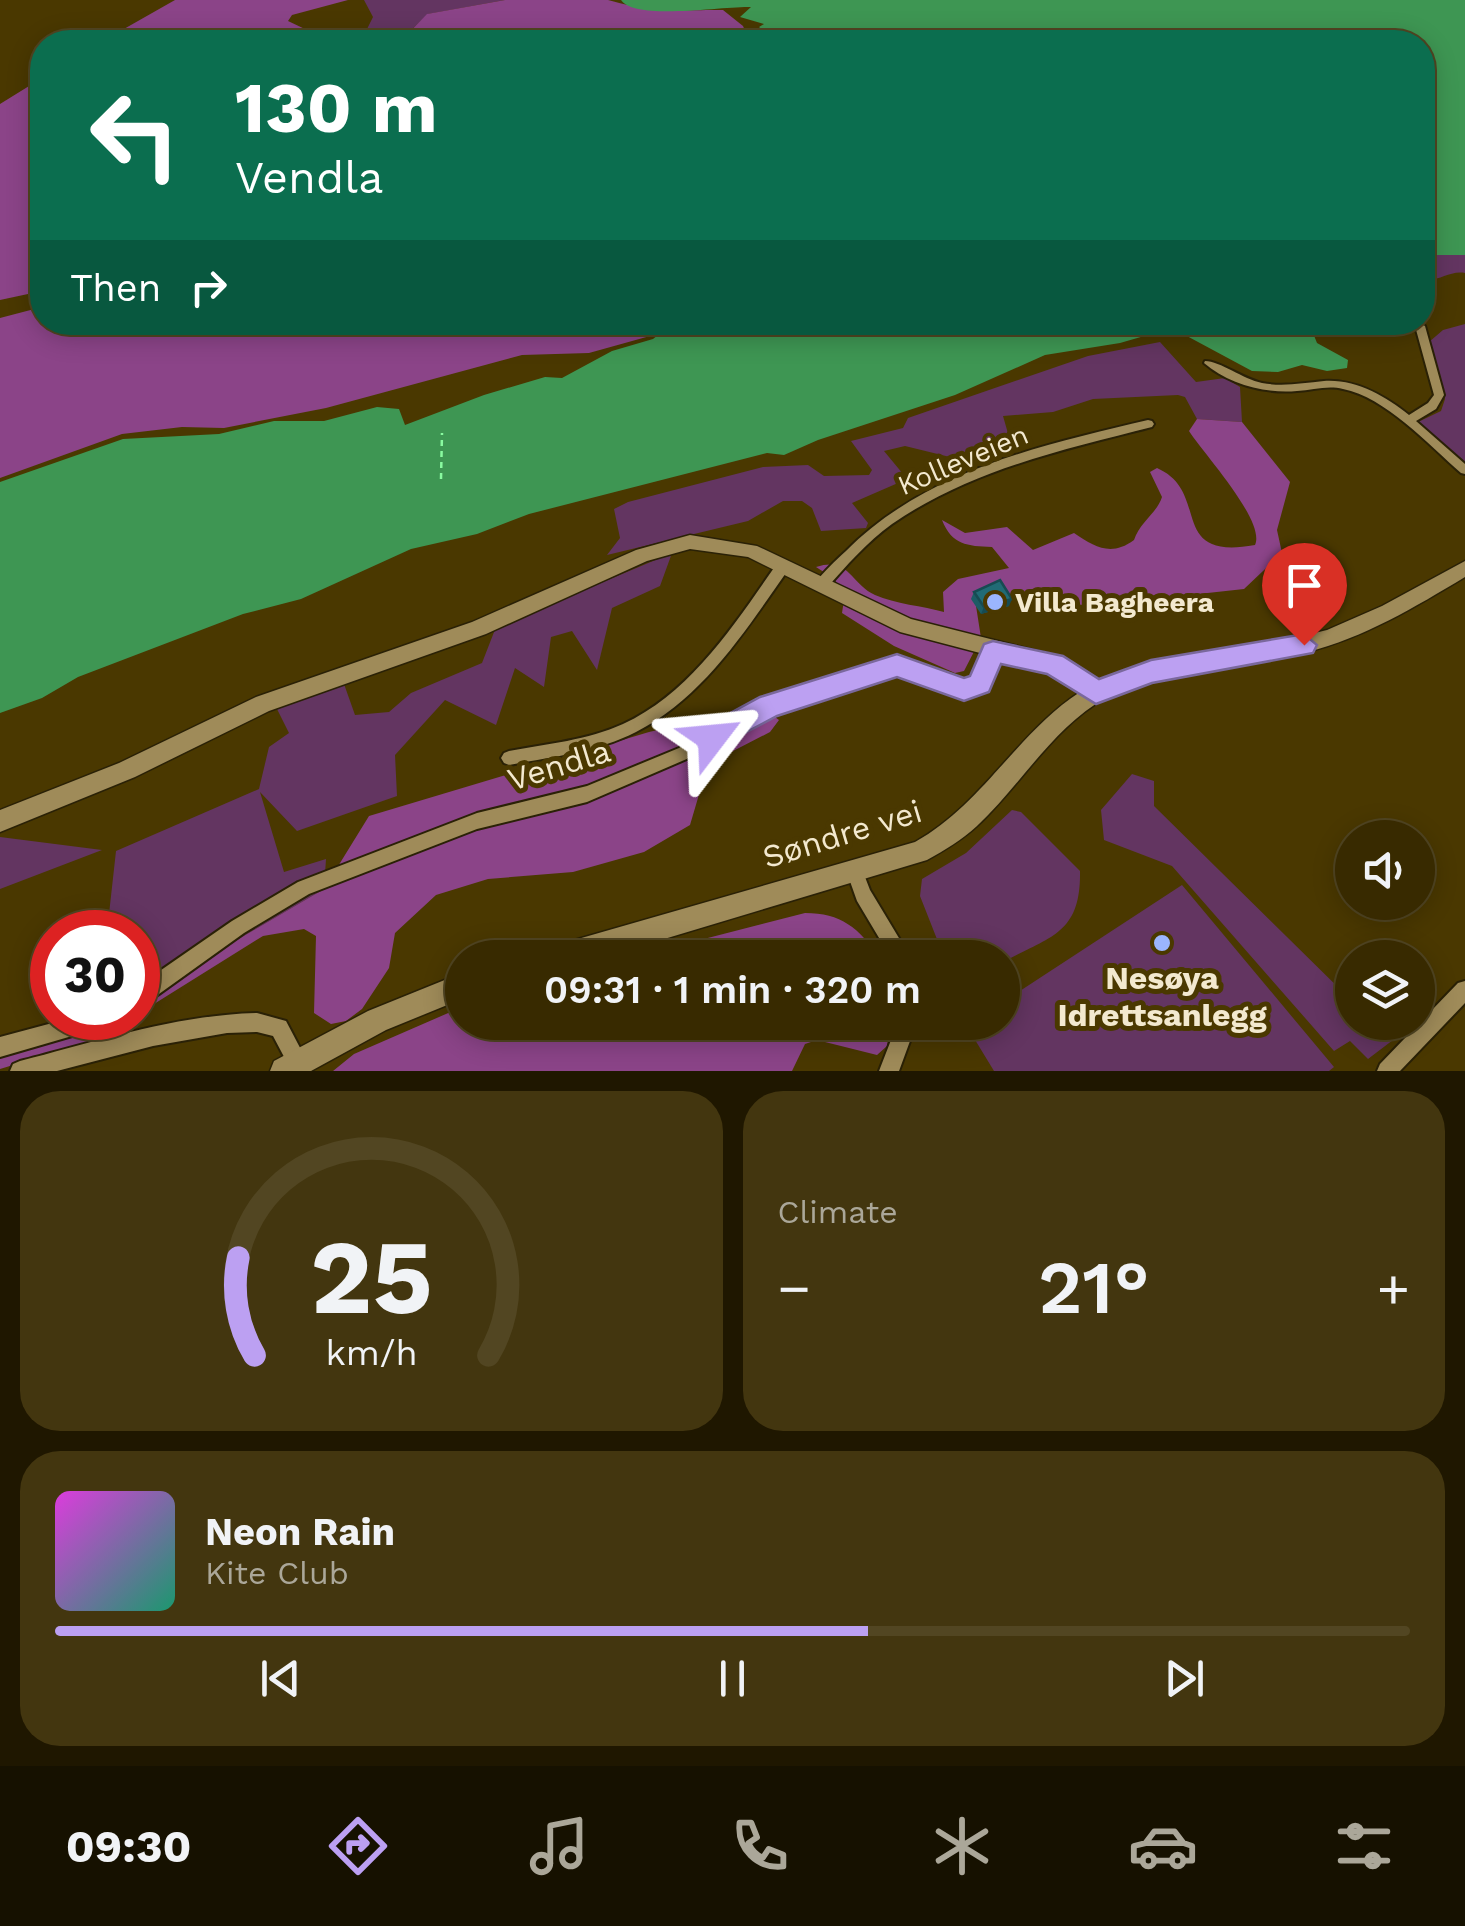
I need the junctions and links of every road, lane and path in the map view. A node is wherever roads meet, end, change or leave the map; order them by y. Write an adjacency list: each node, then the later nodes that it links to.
1 (1422, 335): 3 (street)
2 (1209, 362): 3 (street)
3 (1407, 420): 5 (street)
4 (1148, 424): 8 (street, Kolleveien)
5 (1465, 470)
6 (783, 566): 8 (street); 11 (street, Vendla); 12 (street)
7 (1465, 568): 10 (street)
8 (821, 585): 9 (street)
9 (993, 652): 10 (street); 16 (street, Vendla)
10 (1096, 692): 13 (street, Søndre vei)
11 (509, 758)
12 (0, 822)
13 (854, 870): 14 (street, Søndre vei); 15 (street)
14 (618, 940)
15 (891, 940)
16 (160, 982)
17 (1465, 990): 25 (street)
18 (445, 993): 22 (street)
19 (30, 1039): 21 (street)
20 (901, 1040): 24 (street)
21 (0, 1047)
22 (291, 1067): 23 (street)
23 (20, 1071)
24 (889, 1071)
25 (1387, 1071)

